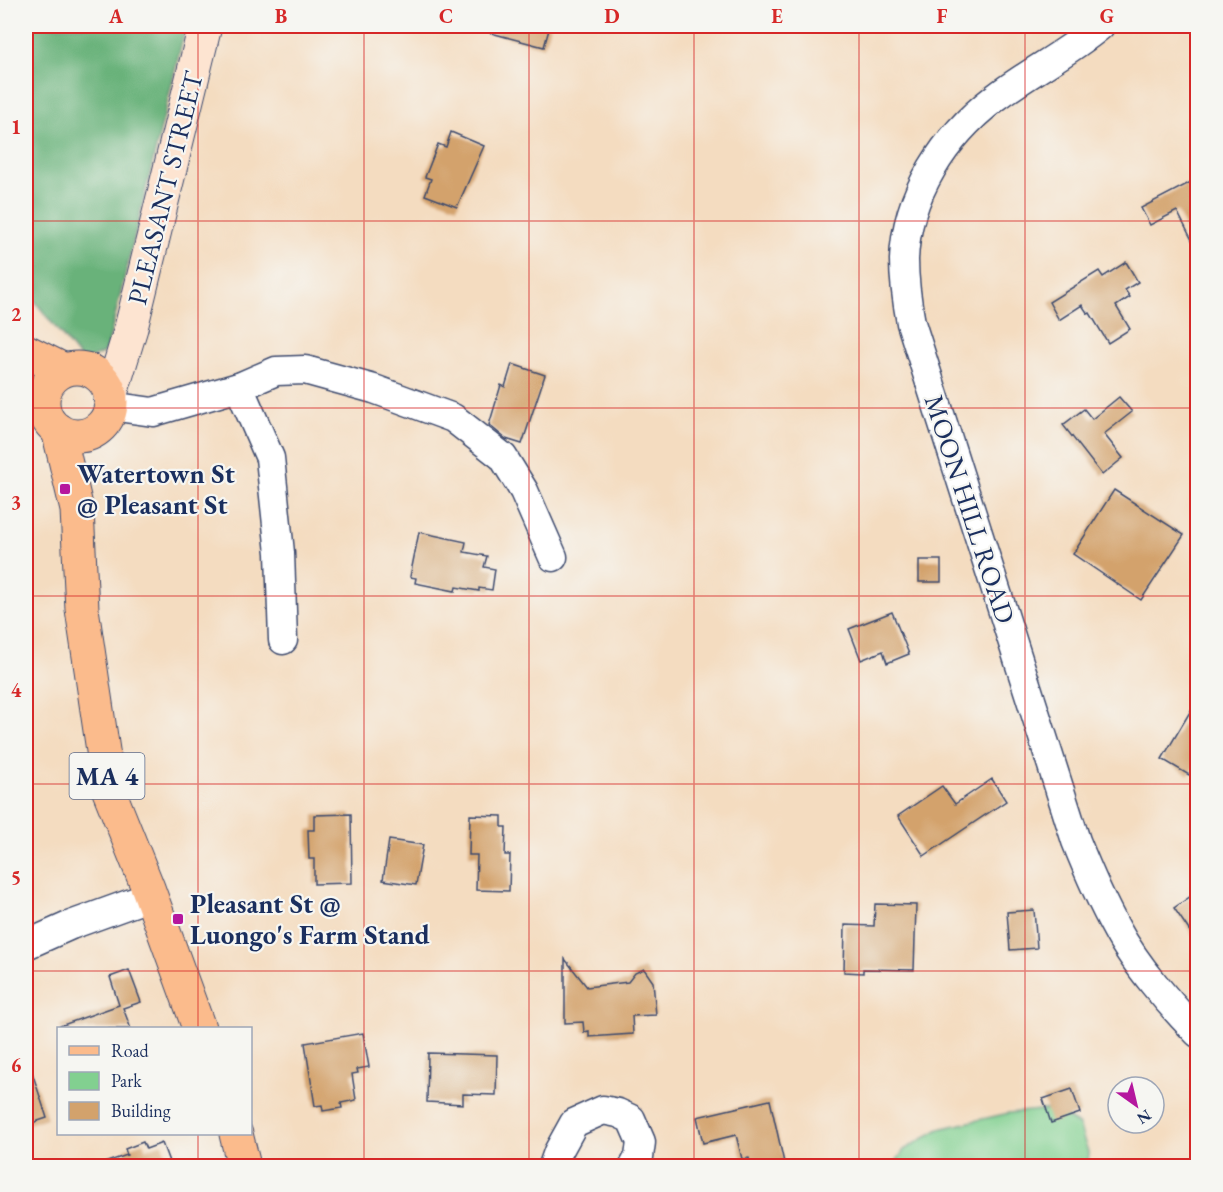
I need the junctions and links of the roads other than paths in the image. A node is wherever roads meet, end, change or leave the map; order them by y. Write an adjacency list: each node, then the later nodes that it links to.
1 (205, 26): 8 (street, PLEASANT STREET)
2 (1100, 26): 16 (street, MOON HILL ROAD)
3 (26, 351): 5 (main road)
4 (26, 360): 7 (main road)
5 (64, 370): 7 (main road); 8 (main road)
6 (239, 387): 8 (street); 11 (street); 12 (street)
7 (43, 396): 9 (main road)
8 (104, 402): 9 (main road); 10 (main road, PLEASANT STREET)
9 (58, 430): 10 (main road, PLEASANT STREET / MA 4)
10 (77, 510): 13 (main road, PLEASANT STREET / MA 4)
11 (553, 557)
12 (283, 640)
13 (151, 896): 14 (street); 15 (main road, PLEASANT STREET / MA 4)
14 (26, 945)
15 (198, 1027)
16 (1197, 1033)
17 (236, 1135): 18 (main road)
18 (244, 1167)
19 (553, 1167): 20 (street)
20 (634, 1167)

